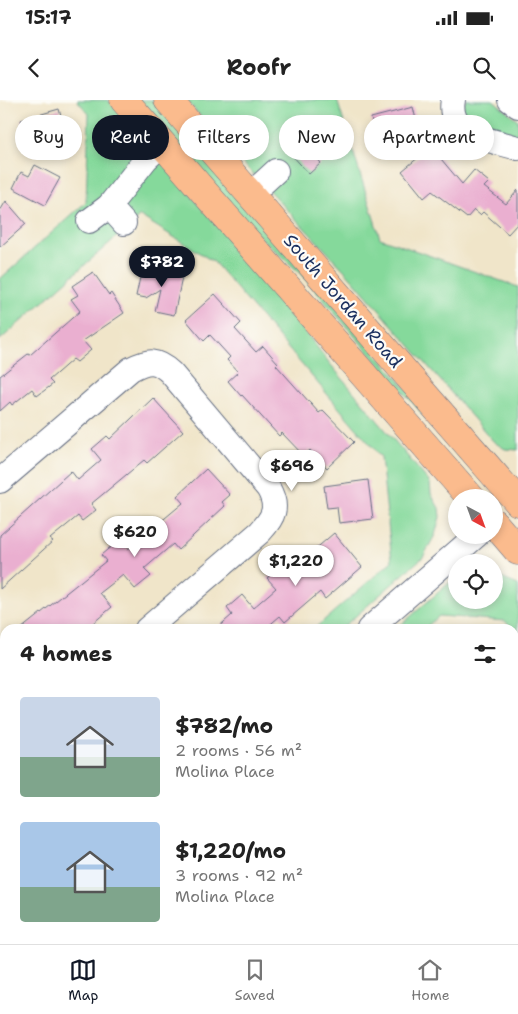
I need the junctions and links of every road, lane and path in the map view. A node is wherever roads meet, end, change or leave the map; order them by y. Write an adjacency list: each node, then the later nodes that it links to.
1 (124, 100): 6 (main road, South Jordan Road)
2 (168, 100): 11 (main road, South Jordan Road)
3 (453, 100): 7 (street)
4 (510, 100): 5 (street)
5 (518, 106)
6 (137, 115)
7 (518, 148)
8 (169, 152): 16 (main road, South Jordan Road)
9 (145, 160): 12 (street)
10 (276, 170): 11 (street)
11 (250, 195): 17 (main road, South Jordan Road)
12 (109, 206): 13 (street); 14 (street)
13 (89, 221)
14 (124, 223)
15 (0, 481): 22 (street)
16 (463, 489)
17 (517, 499): 18 (street)
18 (503, 513)
19 (503, 533): 21 (main road)
20 (466, 544): 23 (street)
21 (518, 552)
22 (153, 624)
23 (375, 624)

